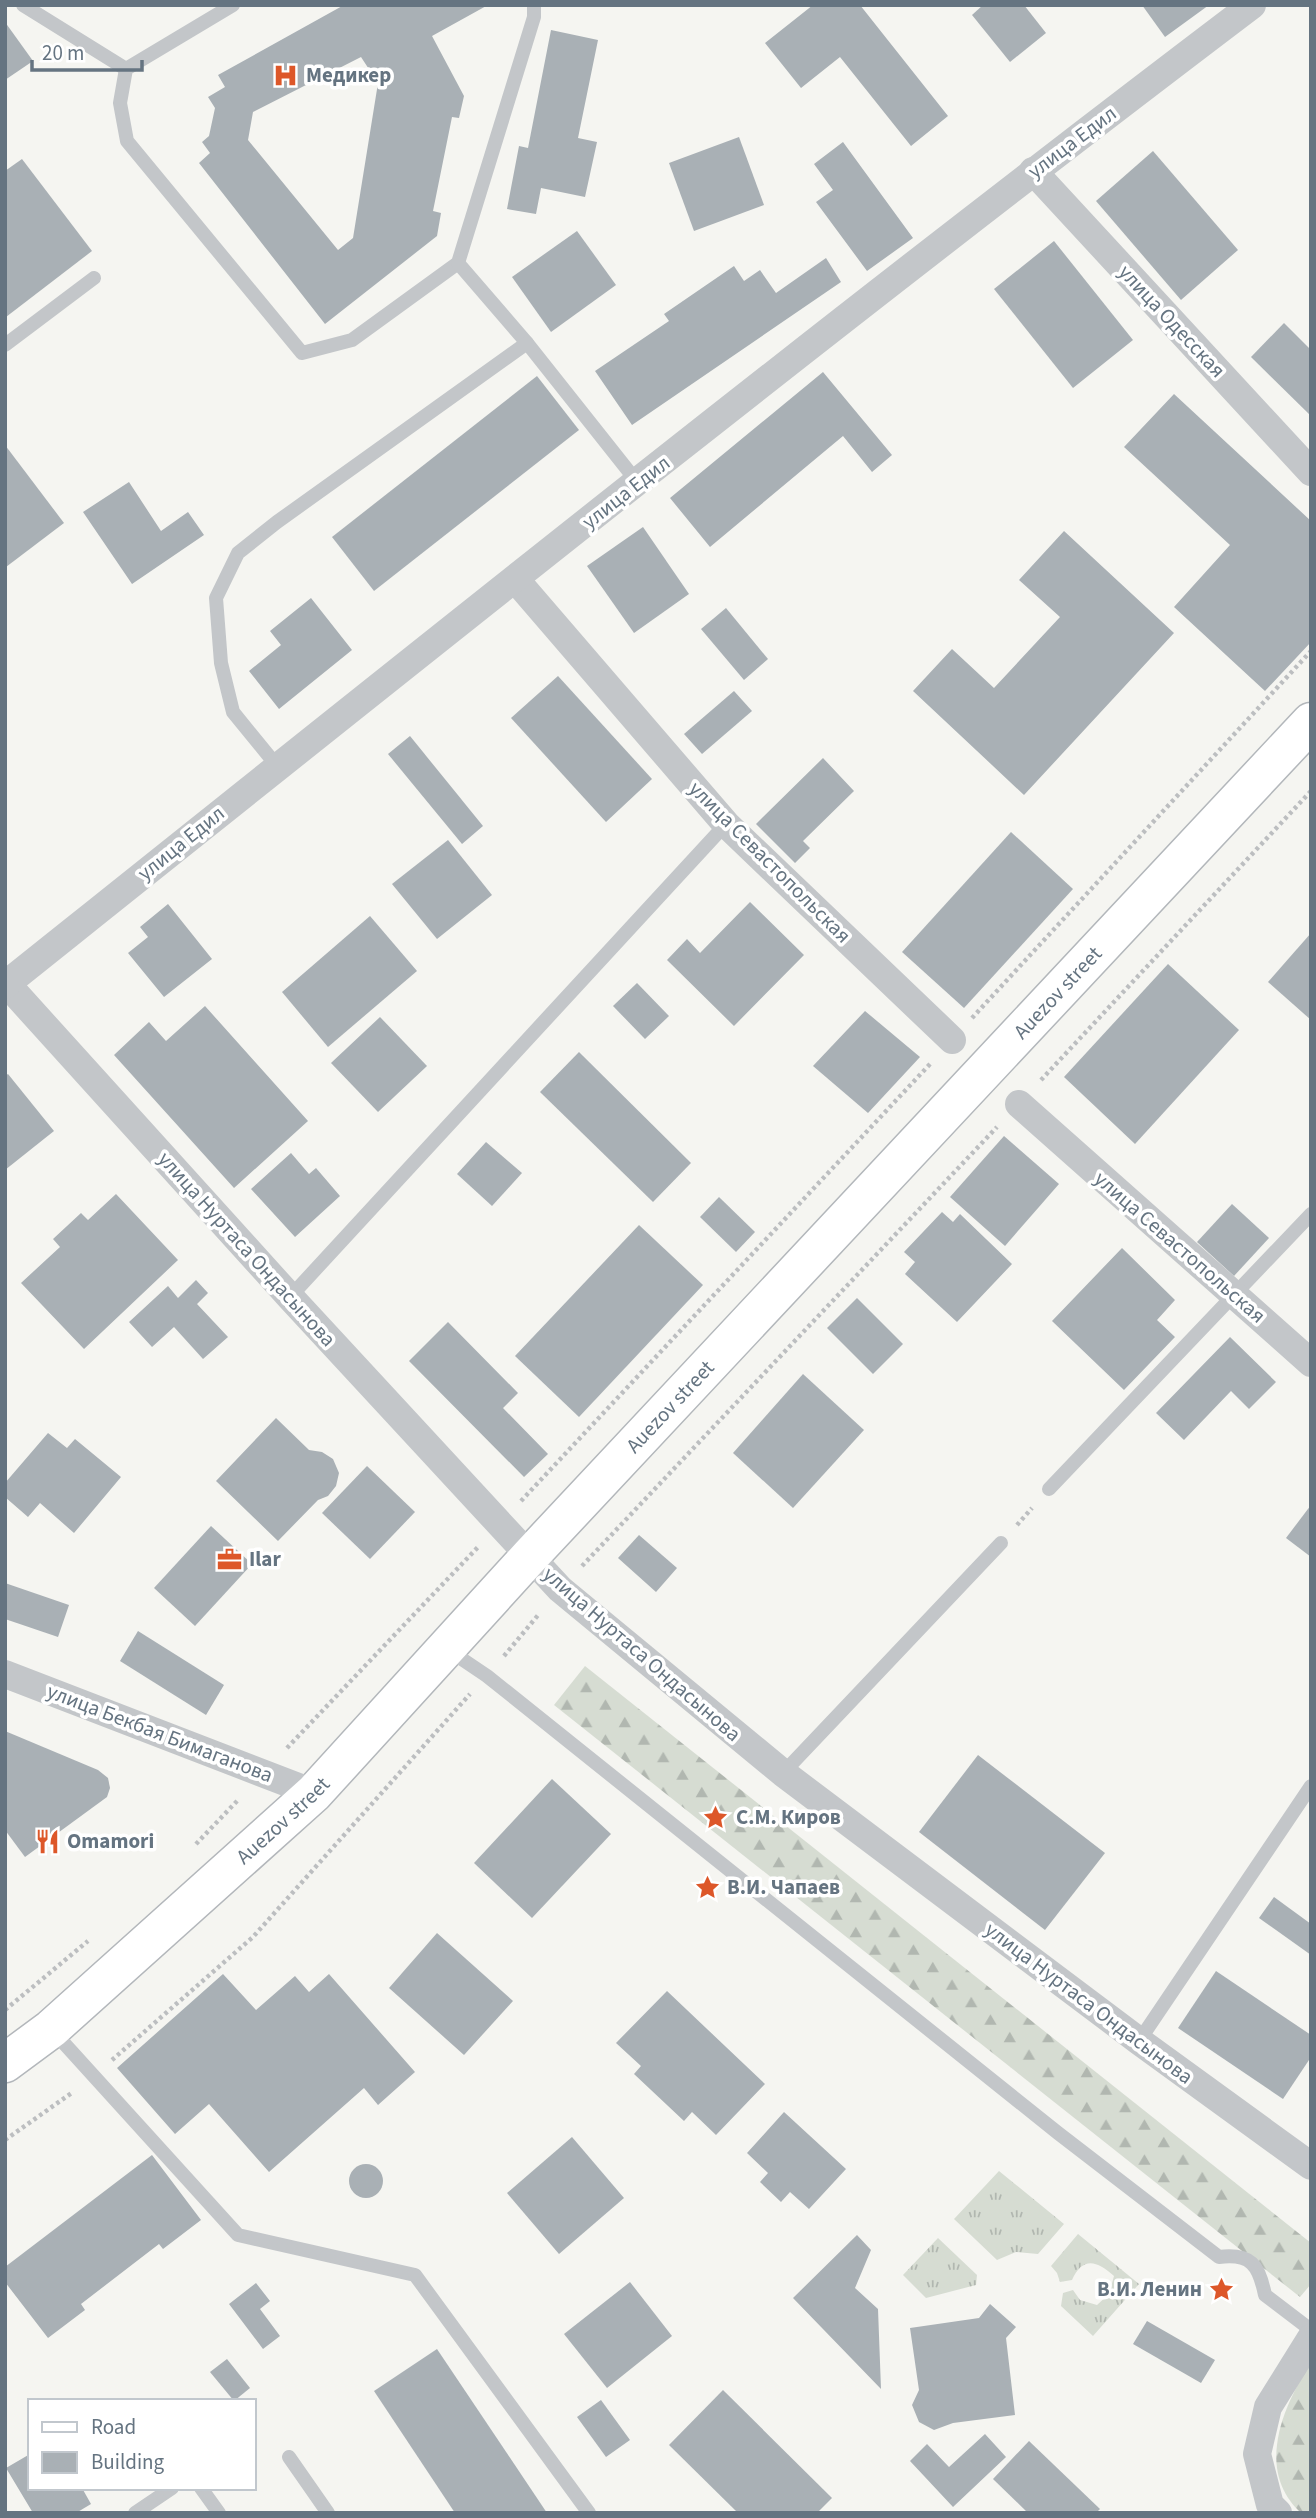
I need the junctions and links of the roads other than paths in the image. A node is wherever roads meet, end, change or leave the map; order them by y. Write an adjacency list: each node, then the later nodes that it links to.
1 (23, 5): 5 (lane)
2 (233, 5): 5 (lane)
3 (534, 5): 7 (lane)
4 (1252, 5): 6 (street, улица Едил)
5 (126, 69): 7 (lane)
6 (1033, 171): 11 (street, улица Одесская); 12 (street, улица Едил)
7 (458, 263): 9 (lane)
8 (94, 278): 10 (lane)
9 (527, 343): 12 (lane); 15 (lane)
10 (5, 345)
11 (1311, 472)
12 (638, 483): 13 (street, улица Едил)
13 (515, 579): 15 (street, улица Едил); 16 (street, улица Севастопольская)
14 (1311, 722): 26 (main road, Auezov street)
15 (277, 766): 17 (street, улица Едил)
16 (726, 824): 18 (street, улица Севастопольская); 22 (lane)
17 (6, 984): 22 (street, улица Нуртаса Ондасынова)
18 (952, 1040)
19 (1018, 1104): 21 (street, улица Севастопольская)
20 (1311, 1214): 21 (lane)
21 (1234, 1295): 23 (street, улица Севастопольская); 24 (lane)
22 (290, 1297): 26 (street, улица Нуртаса Ондасынова)
23 (1311, 1363)
24 (1049, 1489)
25 (1001, 1543): 29 (lane)
26 (530, 1556): 27 (main road, Auezov street); 29 (street, улица Нуртаса Ондасынова)
27 (446, 1648): 31 (main road, Auezov street); 36 (lane)
28 (5, 1674): 31 (street, улица Бекбая Бимаганова)
29 (783, 1773): 33 (street, улица Нуртаса Ондасынова)
30 (1311, 1786): 33 (lane)
31 (314, 1793): 32 (main road, Auezov street)
32 (51, 2029): 34 (main road, Auezov street); 44 (lane)
33 (1139, 2042): 35 (street, улица Нуртаса Ондасынова)
34 (5, 2063)
35 (1311, 2166)
36 (1311, 2330)
37 (1311, 2338): 45 (street)
38 (289, 2457): 43 (lane)
39 (169, 2490): 41 (lane)
40 (202, 2490): 42 (lane)
41 (135, 2513)
42 (219, 2513)
43 (328, 2513)
44 (589, 2513)
45 (1279, 2513)

